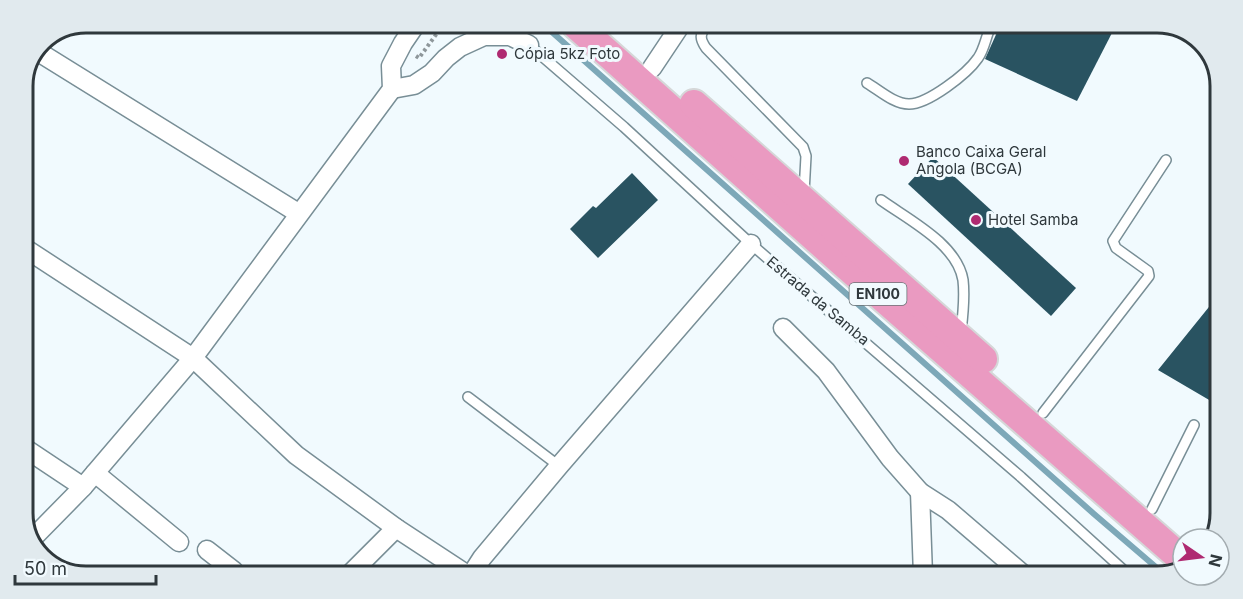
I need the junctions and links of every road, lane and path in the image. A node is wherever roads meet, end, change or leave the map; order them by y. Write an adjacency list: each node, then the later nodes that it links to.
1 (410, 33): 12 (street)
2 (515, 33): 8 (lane, Estrada da Samba)
3 (585, 33): 35 (main road, EN100)
4 (612, 33): 10 (main road, EN100)
5 (675, 33): 10 (street)
6 (702, 33): 14 (lane)
7 (988, 33): 11 (lane)
8 (529, 45): 12 (street); 17 (lane, Estrada da Samba)
9 (43, 55): 16 (street)
10 (652, 68): 14 (main road, EN100)
11 (867, 83)
12 (392, 89): 16 (street)
13 (1166, 160): 23 (lane)
14 (803, 199): 20 (main road, EN100)
15 (881, 200): 20 (lane)
16 (298, 213): 21 (street)
17 (751, 244): 26 (street); 42 (lane, Estrada da Samba)
18 (33, 254): 21 (street)
19 (783, 328): 28 (street)
20 (961, 340): 23 (main road, EN100)
21 (193, 358): 27 (street); 31 (street)
22 (468, 397): 26 (lane)
23 (1043, 413): 29 (main road, EN100)
24 (1194, 425): 29 (lane)
25 (33, 452): 27 (street)
26 (559, 466): 39 (street)
27 (88, 480): 32 (street); 33 (street)
28 (920, 492): 40 (street); 41 (street)
29 (1152, 509): 30 (main road, EN100)
30 (1173, 527)
31 (396, 528): 37 (street); 38 (street)
32 (37, 533)
33 (179, 542)
34 (207, 550): 36 (street)
35 (1171, 550)
36 (228, 566)
37 (358, 566)
38 (454, 566)
39 (477, 566)
40 (923, 566)
41 (1013, 566)
42 (1119, 566)

